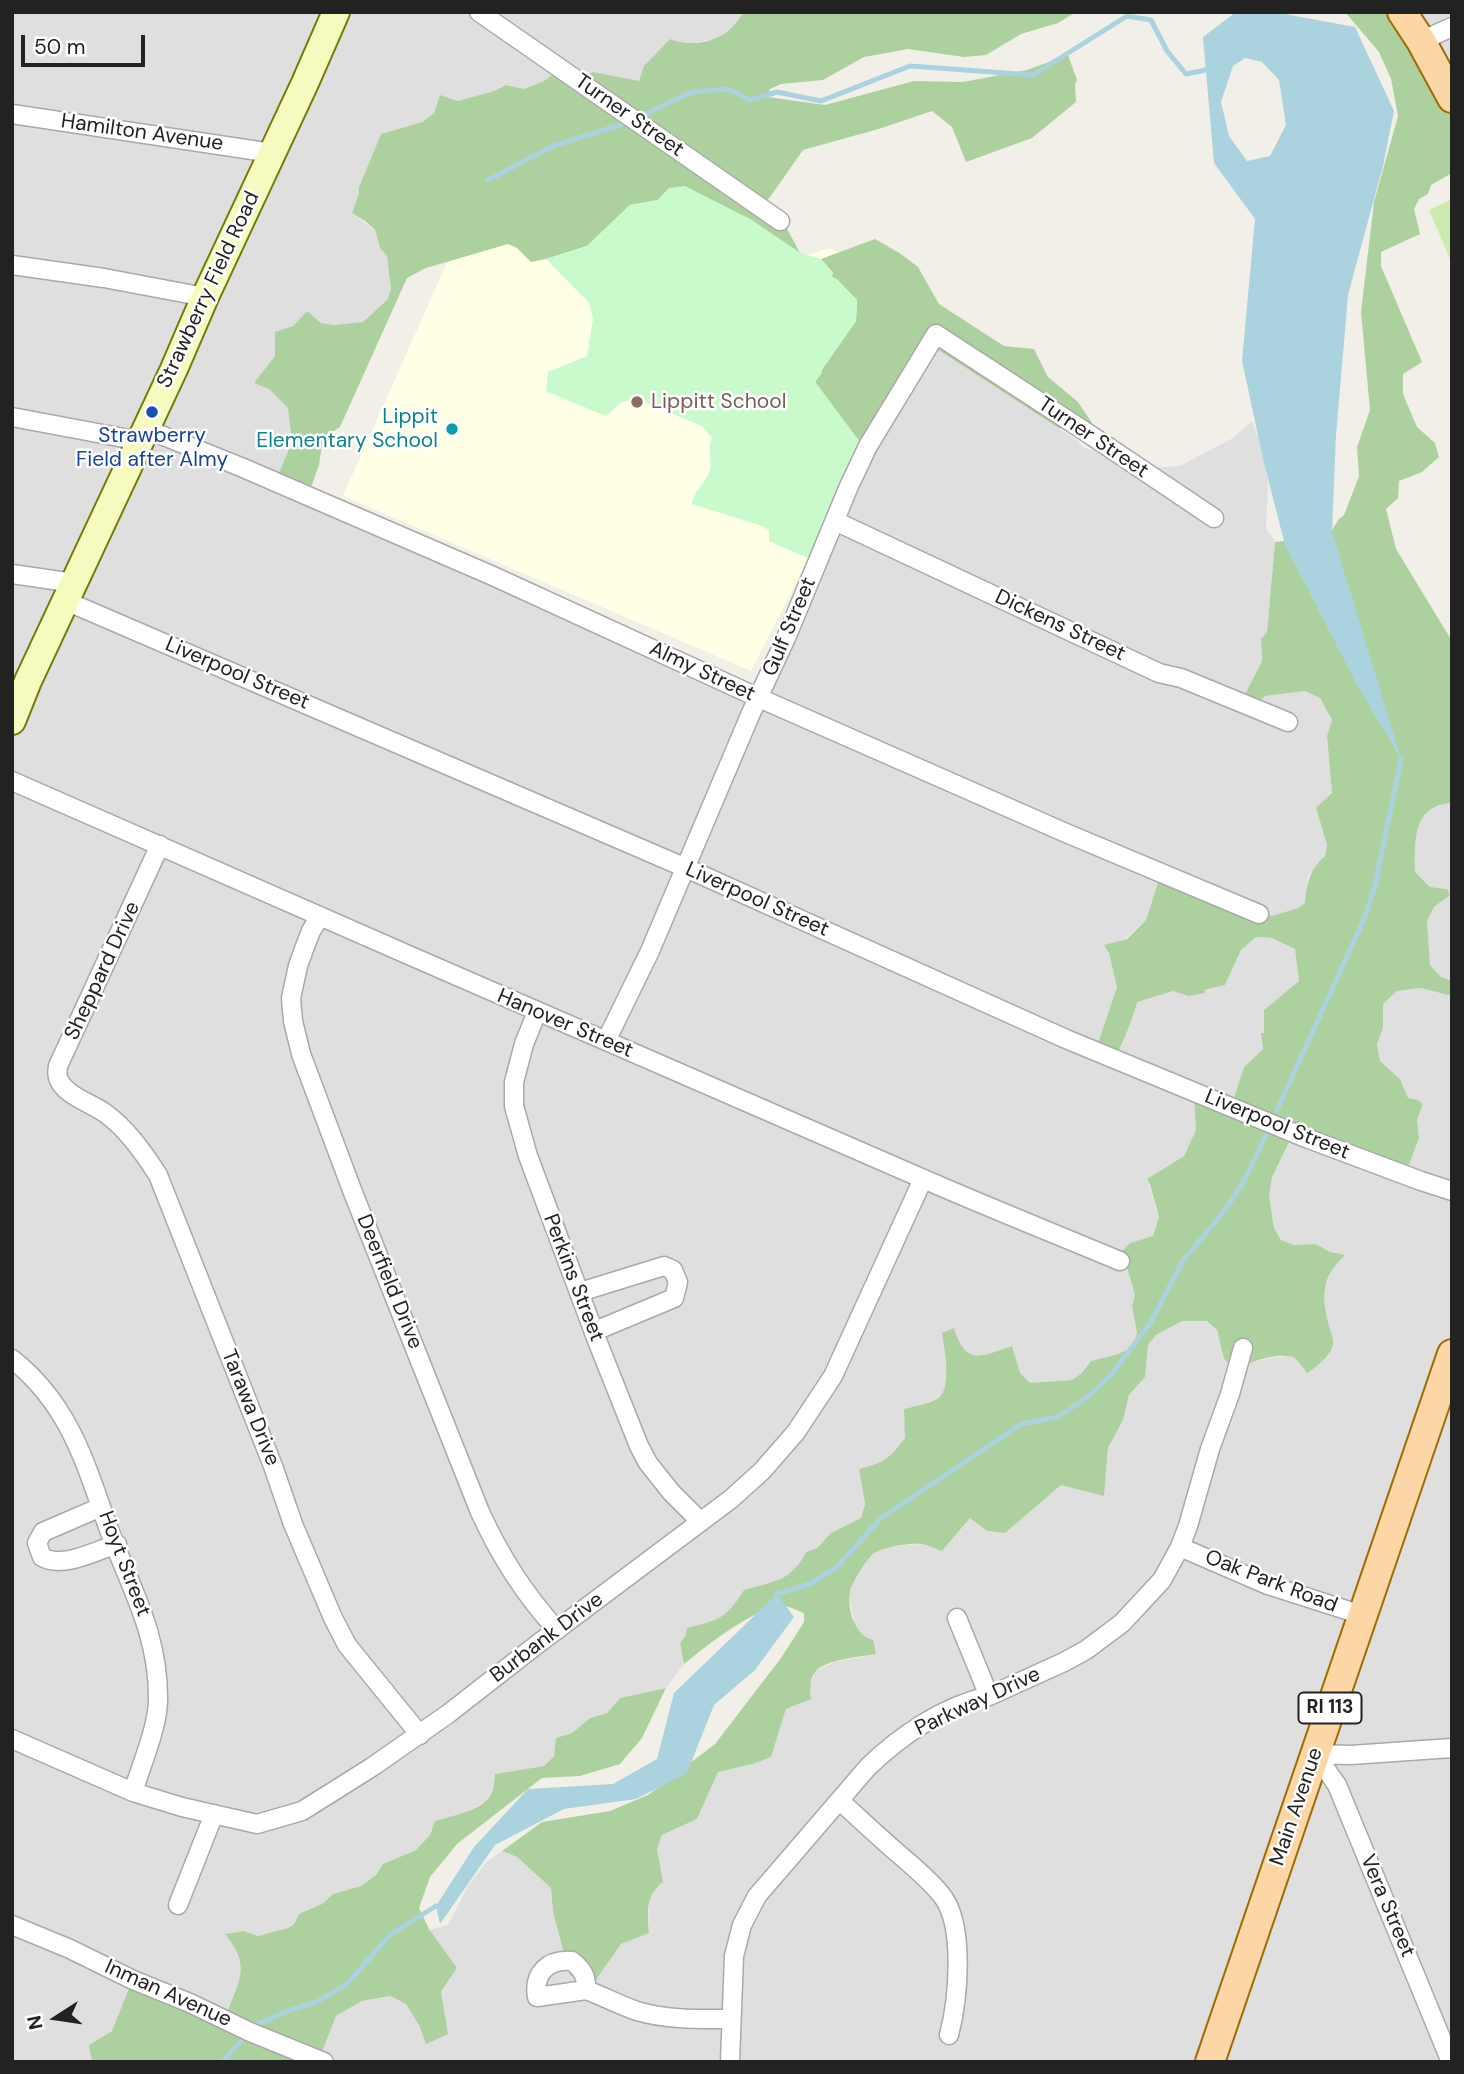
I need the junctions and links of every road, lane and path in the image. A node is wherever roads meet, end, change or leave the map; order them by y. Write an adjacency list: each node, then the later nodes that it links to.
1 (479, 12): 9 (street, Turner Street)
2 (1402, 12): 5 (main road)
3 (333, 13): 8 (street, Strawberry Field Road)
4 (1452, 27): 5 (street)
5 (1421, 41): 6 (main road)
6 (1452, 98)
7 (12, 114): 8 (street, Hamilton Avenue)
8 (272, 153): 11 (street, Strawberry Field Road)
9 (780, 220)
10 (12, 265): 11 (street)
11 (205, 297): 14 (street, Strawberry Field Road)
12 (936, 334): 15 (street, Turner Street); 16 (street, Gulf Street)
13 (12, 417): 14 (street, Almy Street)
14 (143, 435): 18 (street, Strawberry Field Road); 19 (street, Almy Street)
15 (1214, 519)
16 (835, 521): 19 (street, Gulf Street); 21 (street, Dickens Street)
17 (12, 574): 18 (street, Liverpool Street)
18 (70, 592): 20 (street, Strawberry Field Road); 24 (street, Liverpool Street)
19 (759, 698): 24 (street, Gulf Street); 25 (street, Almy Street)
20 (12, 721)
21 (1288, 722)
22 (12, 781): 23 (street, Hanover Street)
23 (160, 845): 26 (street, Hanover Street); 29 (street, Sheppard Drive)
24 (686, 868): 28 (street, Gulf Street); 31 (street, Liverpool Street)
25 (1259, 914)
26 (320, 916): 27 (street, Hanover Street); 44 (street, Deerfield Drive)
27 (537, 1012): 28 (street, Hanover Street); 33 (street, Perkins Street)
28 (606, 1041): 30 (street, Hanover Street)
29 (71, 1094): 46 (street, Tarawa Drive)
30 (923, 1179): 32 (street, Hanover Street); 39 (street, Burbank Drive)
31 (1452, 1191)
32 (1120, 1261)
33 (580, 1292): 34 (street, Perkins Street); 34 (street)
34 (594, 1331): 39 (street, Perkins Street)
35 (1243, 1348): 41 (street, Parkway Drive)
36 (1452, 1354): 42 (main road, Main Avenue / RI 113)
37 (12, 1359): 38 (street, Hoyt Street)
38 (101, 1507): 40 (street, Hoyt Street); 40 (street)
39 (701, 1522): 44 (street, Burbank Drive)
40 (117, 1544): 50 (street, Hoyt Street)
41 (1180, 1547): 42 (street, Oak Park Road); 45 (street, Parkway Drive)
42 (1362, 1615): 49 (main road, Main Avenue / RI 113)
43 (957, 1618): 45 (street)
44 (557, 1630): 46 (street, Burbank Drive)
45 (989, 1696): 51 (street, Parkway Drive)
46 (420, 1735): 52 (street, Burbank Drive)
47 (12, 1739): 50 (street, Burbank Drive)
48 (1452, 1748): 49 (street)
49 (1315, 1754): 60 (main road, Main Avenue / RI 113); 61 (street, Vera Street)
50 (133, 1792): 52 (street, Burbank Drive)
51 (840, 1801): 56 (street, Parkway Drive); 57 (street)
52 (214, 1814): 53 (street)
53 (178, 1905)
54 (12, 1925): 58 (street, Inman Avenue)
55 (586, 1990): 56 (street)
56 (730, 2019): 59 (street, Parkway Drive)
57 (949, 2035)
58 (324, 2062)
59 (730, 2062)
60 (1210, 2062)
61 (1451, 2062)

